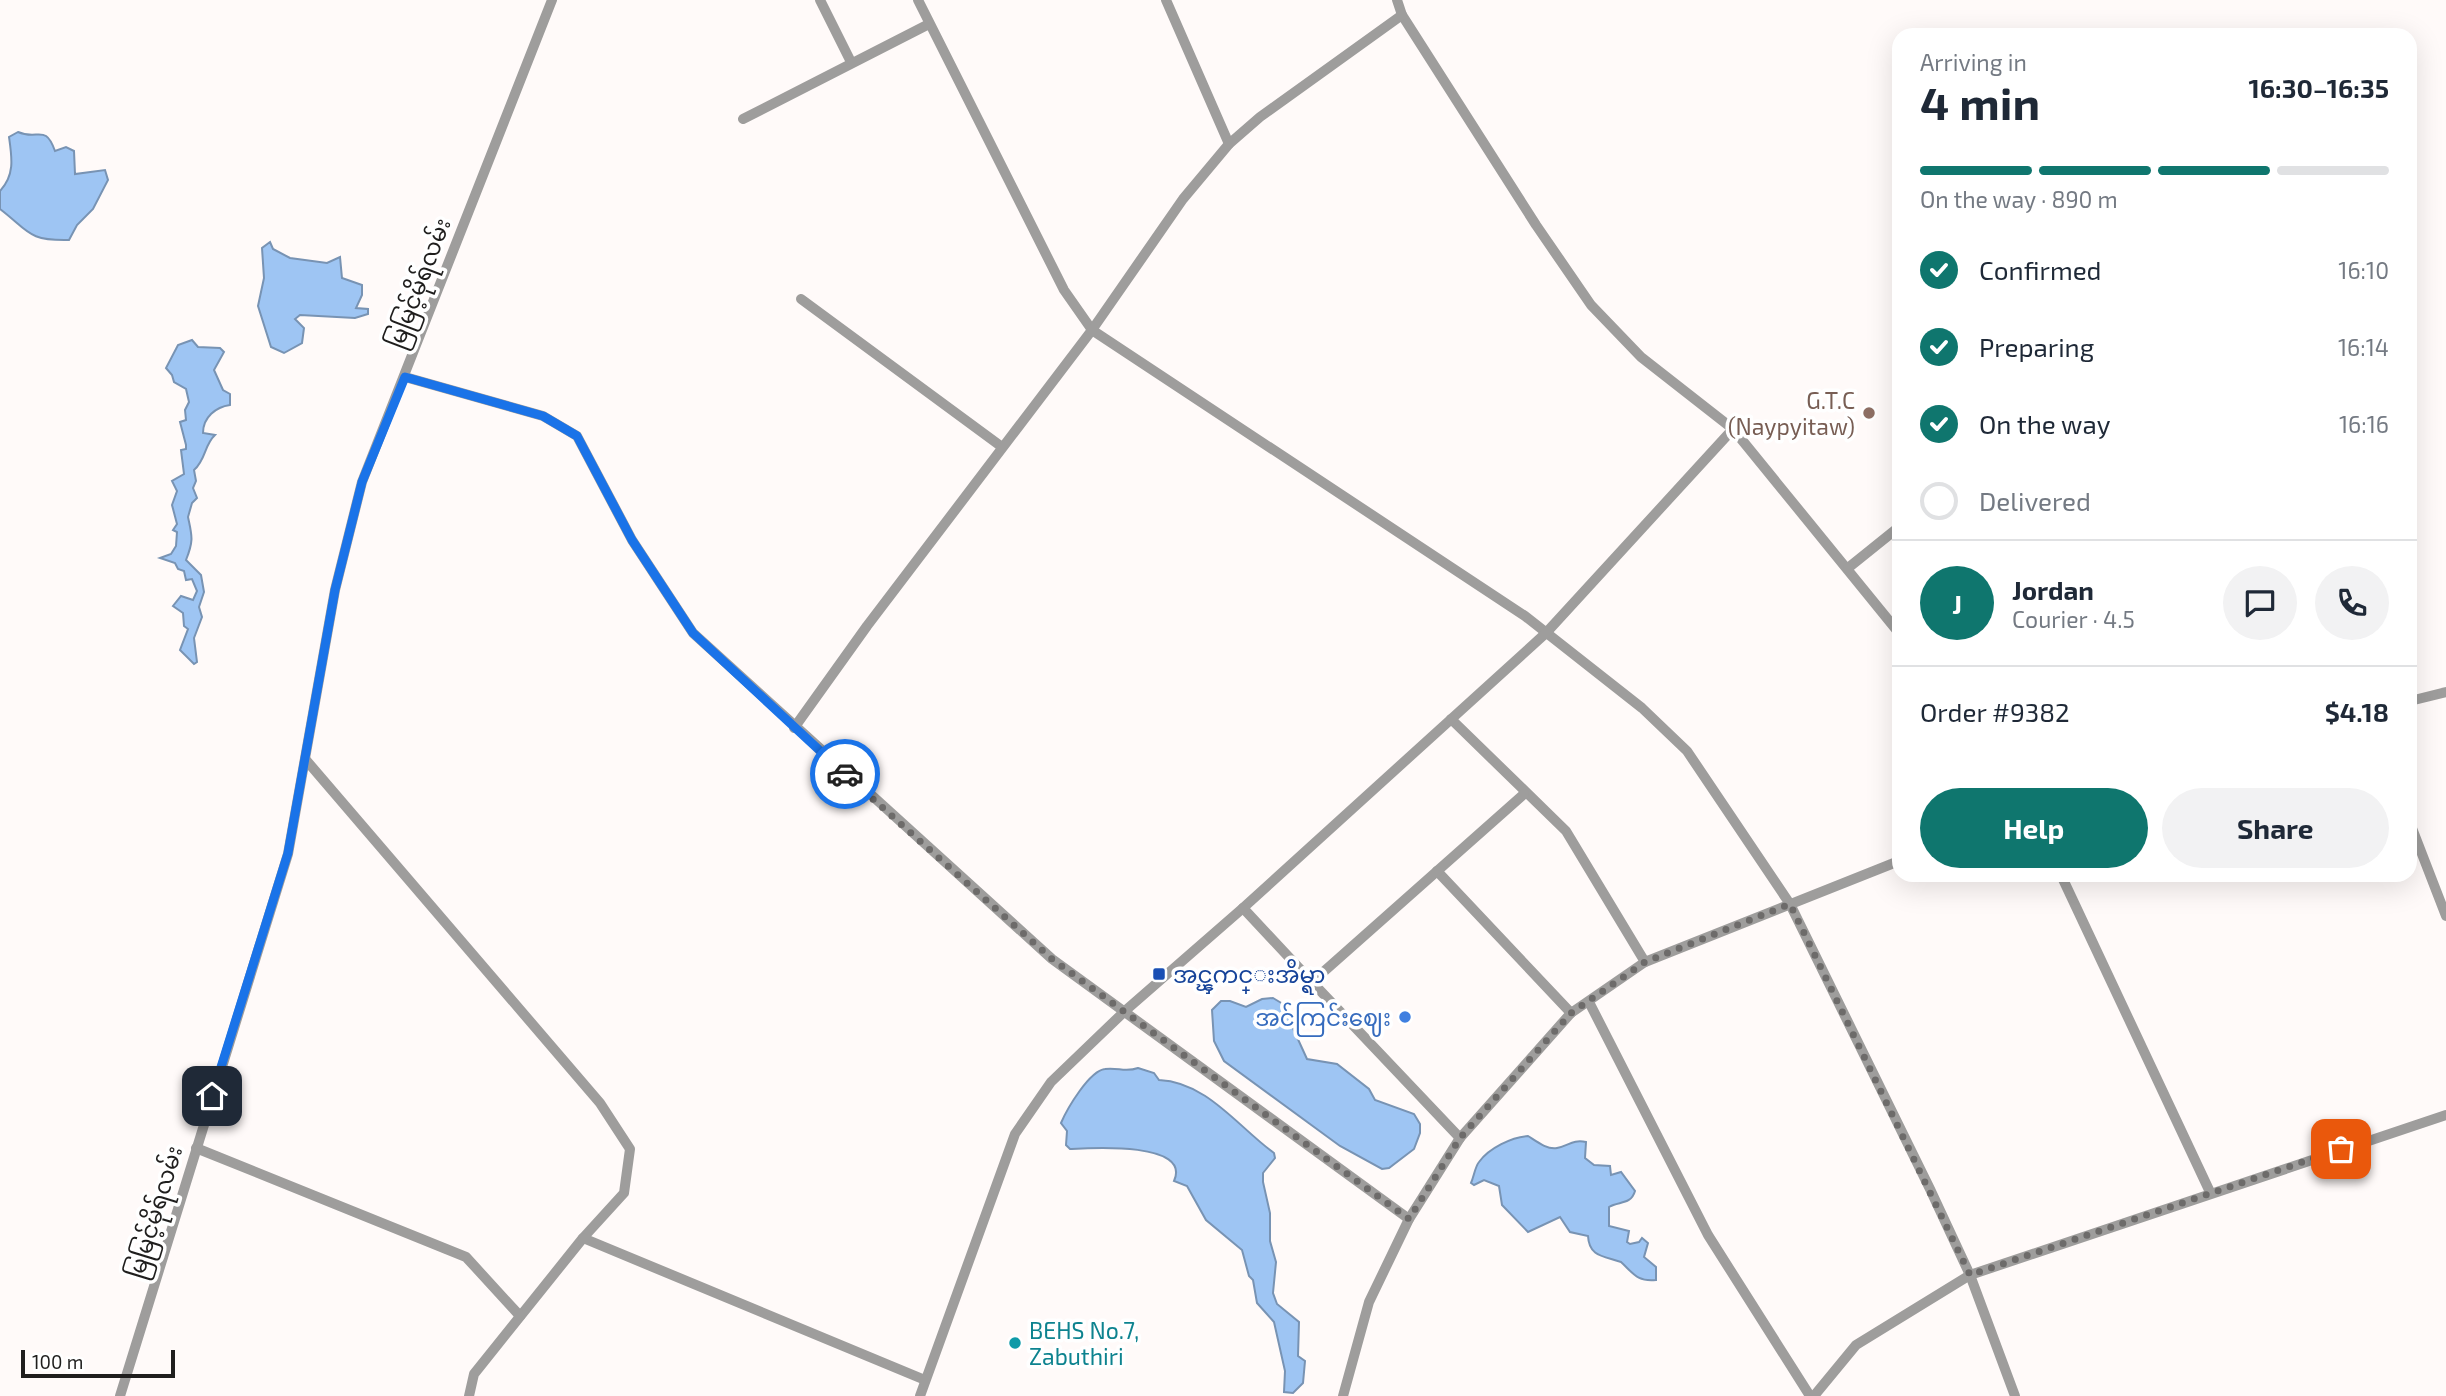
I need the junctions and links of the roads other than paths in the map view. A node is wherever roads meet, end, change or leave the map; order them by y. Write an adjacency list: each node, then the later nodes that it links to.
1 (552, 0): 13 (street, မြမြင့်မိုရ်လမ်း)
2 (820, 0): 8 (street)
3 (918, 0): 7 (street)
4 (1166, 0): 10 (street)
5 (1397, 0): 6 (street)
6 (1402, 15): 10 (street); 14 (street)
7 (929, 24): 8 (street); 12 (street)
8 (851, 62): 9 (street)
9 (743, 120)
10 (1229, 144): 12 (street)
11 (801, 299): 15 (street)
12 (1092, 330): 15 (street); 19 (street)
13 (405, 377): 23 (street); 24 (street, မြမြင့်မိုရ်လမ်း)
14 (1733, 429): 17 (street); 19 (street)
15 (1002, 447): 23 (street)
16 (1892, 533): 17 (street)
17 (1848, 568): 18 (street)
18 (1892, 624)
19 (1546, 633): 22 (street); 30 (street)
20 (2446, 692): 21 (street)
21 (2417, 699)
22 (1451, 719): 25 (street); 31 (street)
23 (794, 728): 36 (street)
24 (306, 760): 40 (street, မြမြင့်မိုရ်လမ်း); 43 (street)
25 (1524, 794): 28 (street); 33 (street)
26 (2417, 841): 32 (street)
27 (1892, 864): 30 (street)
28 (1437, 871): 34 (street); 37 (street)
29 (2064, 882): 41 (street)
30 (1790, 904): 33 (street); 44 (street)
31 (1244, 908): 34 (street); 36 (street)
32 (2446, 916)
33 (1645, 962): 35 (street)
34 (1312, 982): 39 (street)
35 (1589, 1002): 37 (street); 51 (street)
36 (1126, 1010): 42 (street); 46 (street)
37 (1571, 1013): 39 (street)
38 (2446, 1115): 41 (street)
39 (1460, 1138): 42 (street)
40 (196, 1148): 45 (street); 47 (street, မြမြင့်မိုရ်လမ်း)
41 (2210, 1192): 44 (street)
42 (1409, 1219): 50 (street)
43 (583, 1238): 45 (street); 46 (street)
44 (1970, 1275): 51 (street); 52 (street)
45 (520, 1316): 48 (street)
46 (925, 1380): 49 (street)
47 (120, 1396)
48 (469, 1396)
49 (920, 1396)
50 (1343, 1396)
51 (1812, 1396)
52 (2015, 1396)

